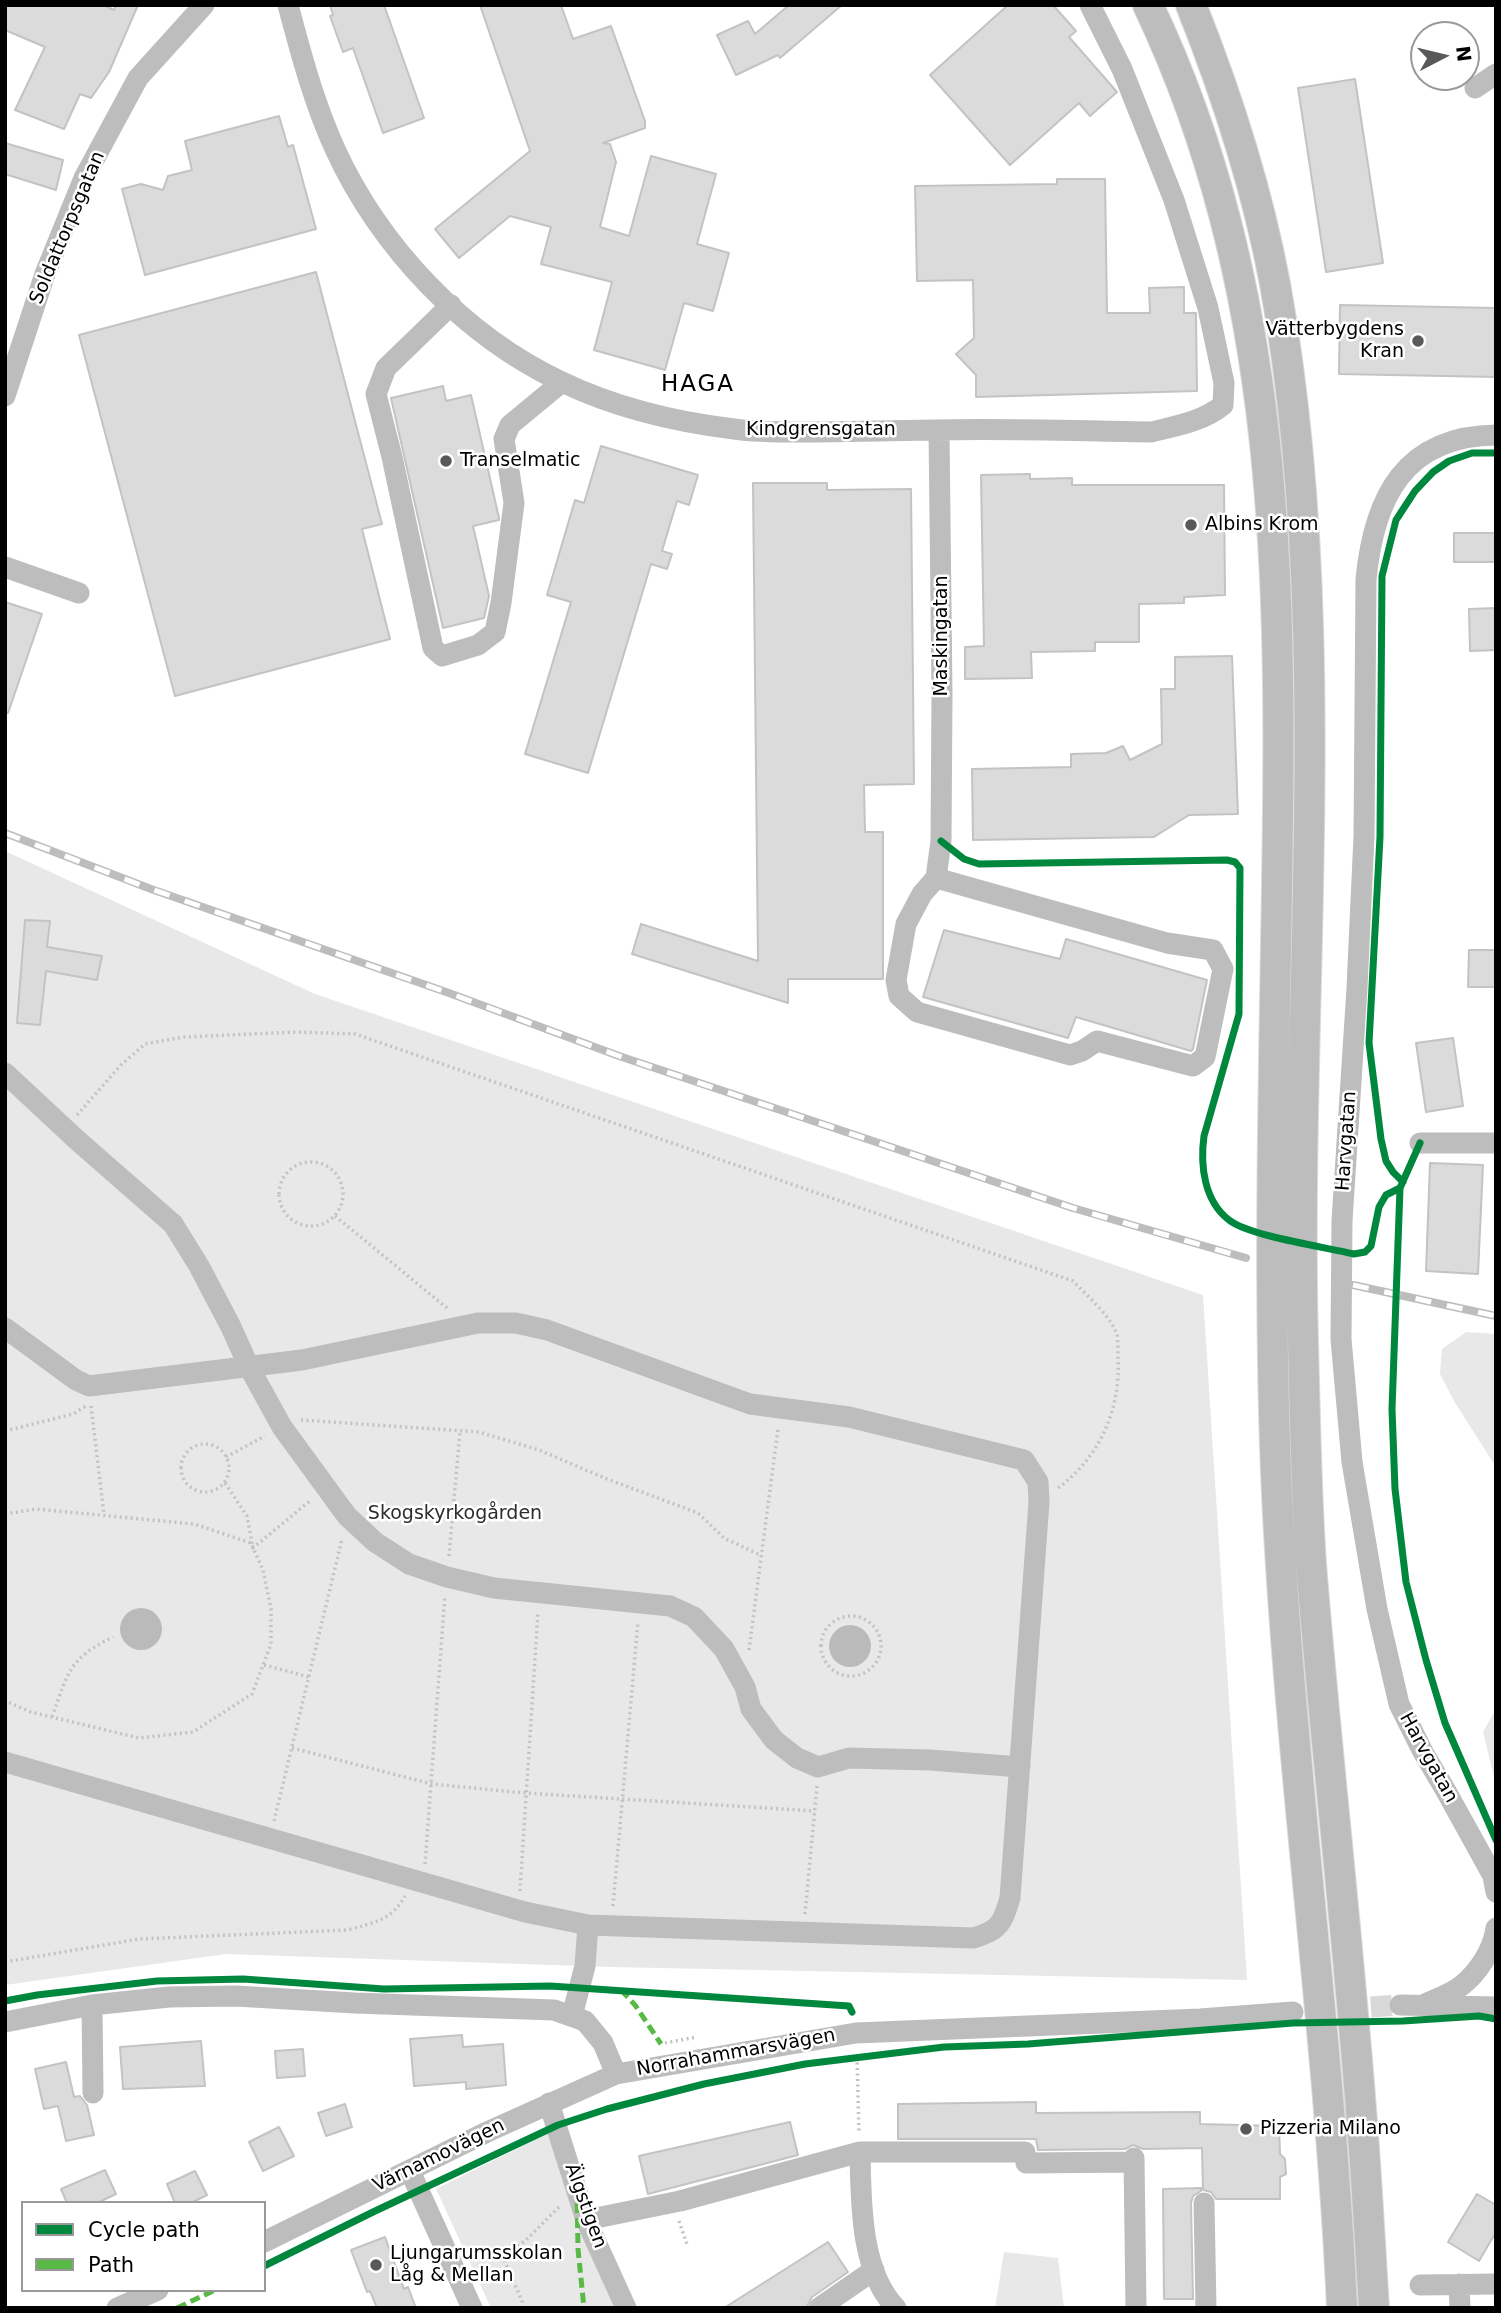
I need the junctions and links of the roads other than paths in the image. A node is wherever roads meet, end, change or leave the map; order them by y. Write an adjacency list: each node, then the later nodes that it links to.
1 (204, 5): 10 (street, Soldattorpsgatan)
2 (288, 5): 8 (street, Kindgrensgatan)
3 (1090, 5): 11 (street, Kindgrensgatan)
4 (1148, 5): 53 (highway)
5 (1191, 5): 54 (highway)
6 (1496, 74): 7 (street)
7 (1480, 85)
8 (451, 305): 9 (street, Kindgrensgatan); 9 (street)
9 (562, 382): 11 (street, Kindgrensgatan)
10 (5, 396)
11 (939, 430): 15 (street, Maskingatan)
12 (1496, 435): 23 (street, Harvgatan)
13 (5, 567): 14 (street)
14 (79, 593)
15 (936, 878): 15 (street)
16 (5, 1073): 20 (street)
17 (1420, 1143): 18 (street)
18 (1496, 1143)
19 (5, 1328): 20 (street)
20 (248, 1367): 22 (street); 22 (street)
21 (5, 1762): 24 (street)
22 (1020, 1767): 24 (street)
23 (1496, 1892)
24 (588, 1925): 31 (street)
25 (1496, 1928): 26 (street)
26 (1425, 2004): 28 (street); 29 (street)
27 (92, 2005): 31 (street, Norrahammarsvägen); 32 (street, Norrahammarsvägen); 34 (street)
28 (1400, 2005)
29 (1496, 2007)
30 (1293, 2012): 33 (street, Norrahammarsvägen)
31 (572, 2016): 33 (street, Norrahammarsvägen)
32 (5, 2022)
33 (616, 2074): 35 (street, Värnamovägen)
34 (93, 2093)
35 (549, 2103): 37 (street, Värnamovägen); 39 (street, Älgstigen)
36 (860, 2152): 39 (street); 41 (street); 51 (street)
37 (410, 2171): 40 (street, Värnamovägen); 47 (street)
38 (1204, 2203): 52 (street)
39 (586, 2220): 48 (street, Älgstigen)
40 (266, 2241)
41 (874, 2270): 49 (street); 50 (street)
42 (1459, 2284): 43 (street); 44 (street); 55 (street)
43 (1496, 2284)
44 (1420, 2285)
45 (153, 2292): 46 (street)
46 (117, 2308)
47 (472, 2308)
48 (626, 2308)
49 (819, 2308)
50 (896, 2308)
51 (1136, 2308)
52 (1206, 2308)
53 (1342, 2308)
54 (1374, 2308)
55 (1460, 2308)

